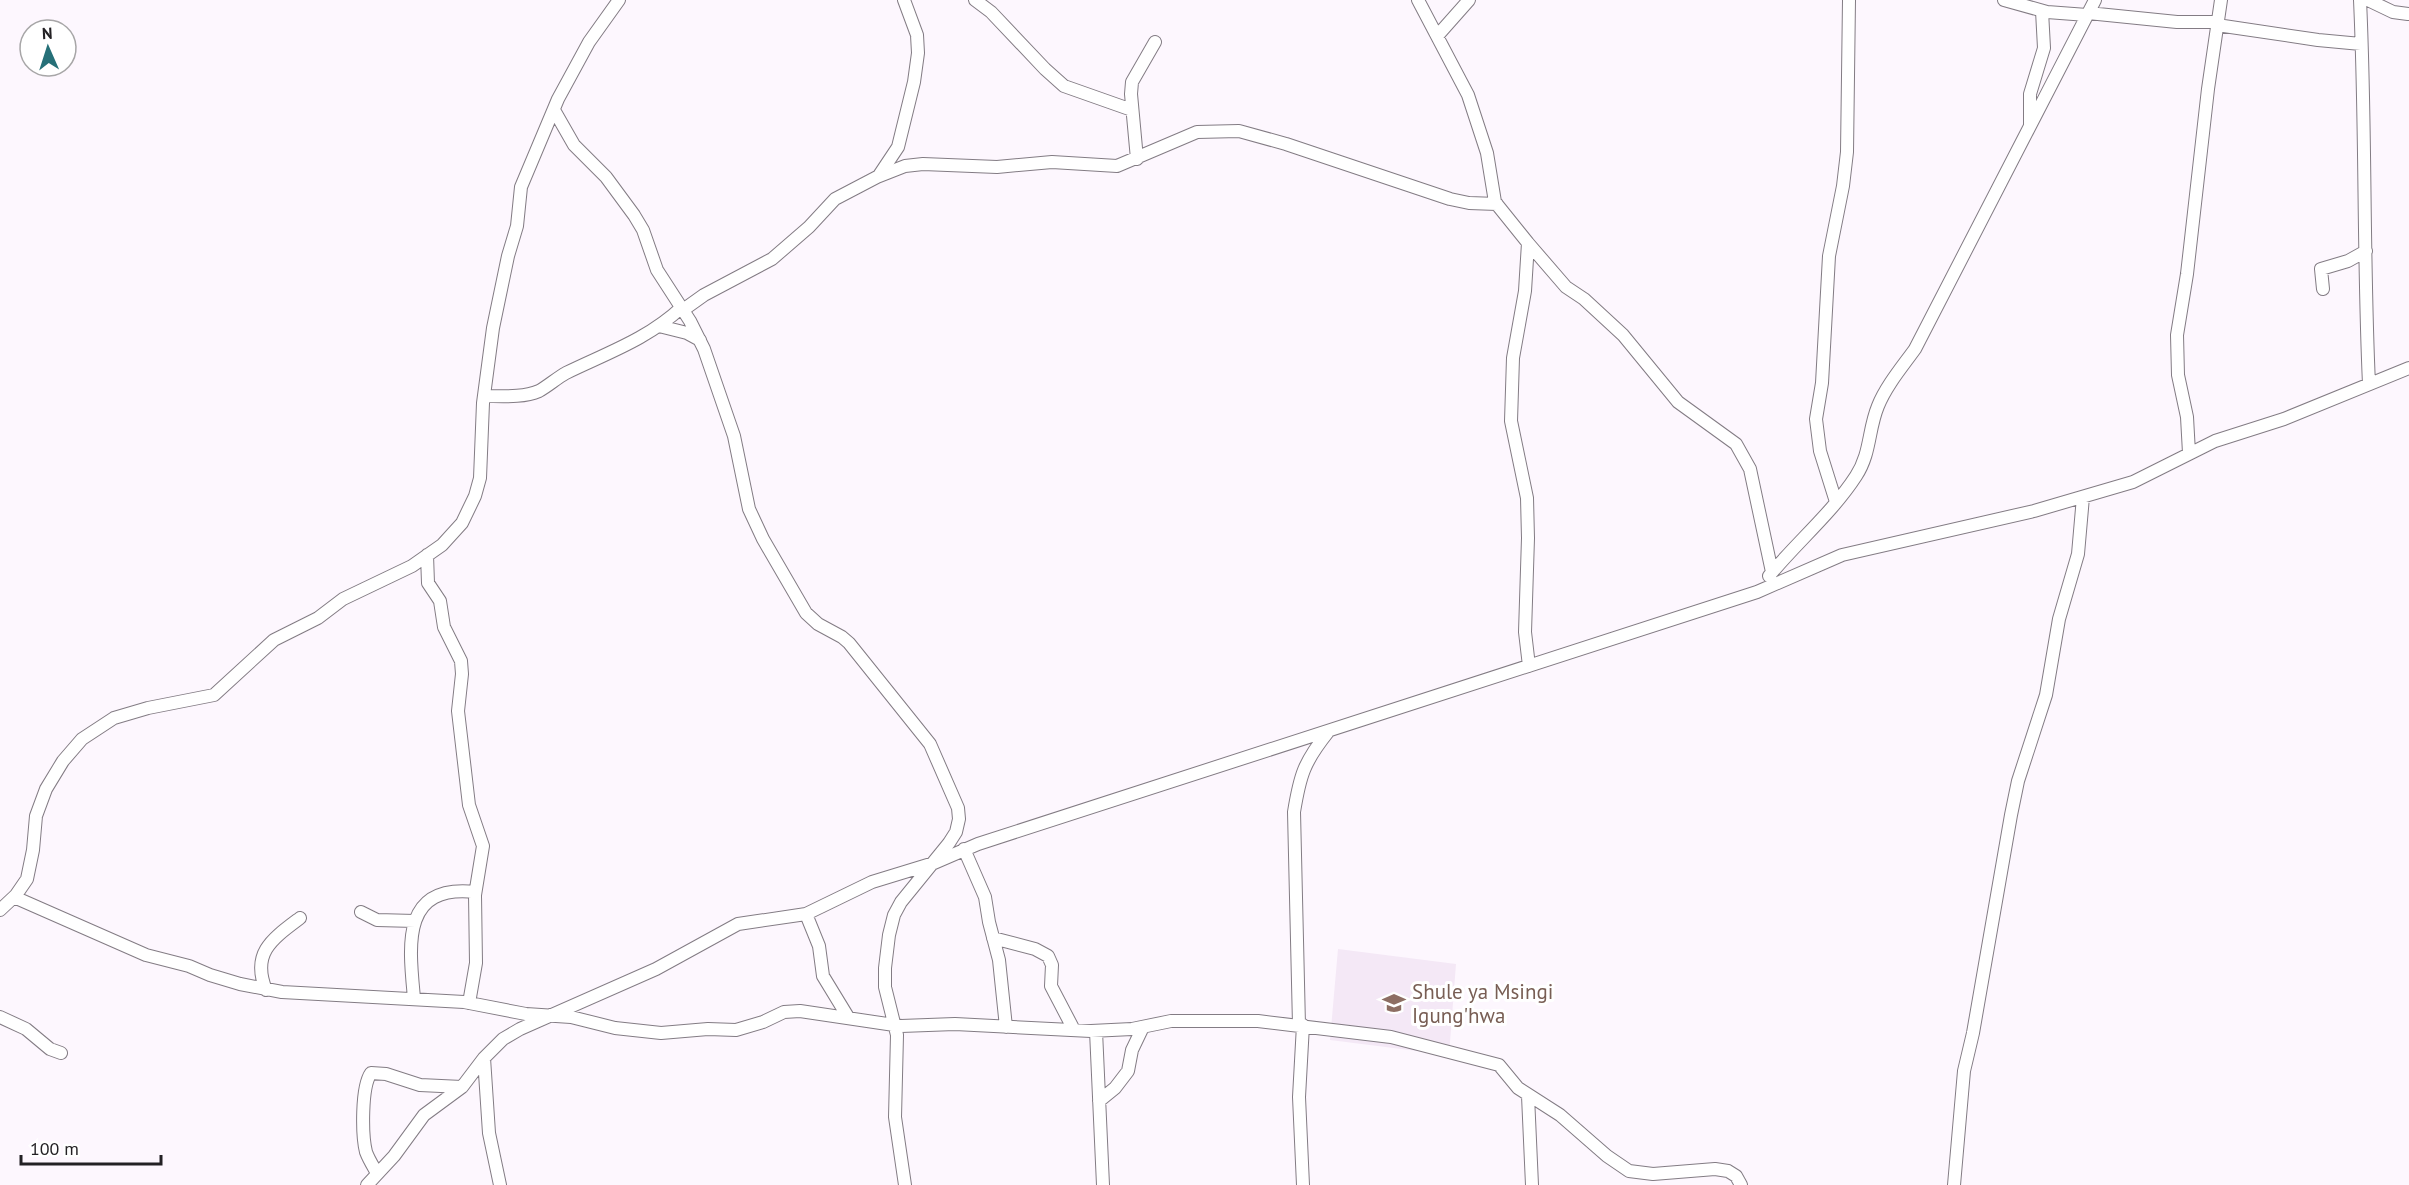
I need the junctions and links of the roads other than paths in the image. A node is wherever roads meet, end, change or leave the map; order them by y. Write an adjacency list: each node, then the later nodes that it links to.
1 (619, 0): 19 (street)
2 (904, 0): 23 (street)
3 (975, 0): 20 (street)
4 (1418, 0): 16 (street)
5 (1469, 0): 16 (street)
6 (1849, 0): 36 (street)
7 (2004, 0): 12 (street)
8 (2095, 0): 13 (street)
9 (2221, 0): 15 (street)
10 (2360, 0): 18 (street)
11 (2368, 0): 14 (street)
12 (2041, 7): 13 (street); 21 (street)
13 (2087, 14): 15 (street); 21 (street)
14 (2408, 14)
15 (2217, 23): 18 (street); 34 (street)
16 (1438, 35): 24 (street)
17 (1155, 42): 20 (street)
18 (2361, 44): 26 (street)
19 (554, 110): 28 (street); 33 (street)
20 (1132, 110): 22 (street)
21 (2030, 125): 36 (street)
22 (1137, 159): 23 (street); 24 (street)
23 (880, 175): 28 (street)
24 (1497, 204): 25 (street)
25 (1528, 243): 38 (street); 40 (street)
26 (2366, 251): 27 (street); 32 (street)
27 (2323, 289)
28 (682, 308): 29 (street); 30 (street)
29 (659, 326): 30 (street); 33 (street)
30 (700, 340): 43 (street)
31 (2409, 368): 32 (street)
32 (2369, 384): 34 (street)
33 (484, 396): 37 (street)
34 (2189, 453): 35 (street)
35 (2084, 497): 39 (street); 77 (street)
36 (1836, 502): 38 (street)
37 (427, 555): 44 (street); 45 (street)
38 (1772, 572): 39 (street)
39 (1757, 592): 40 (street)
40 (1529, 666): 41 (street)
41 (1329, 731): 42 (street); 59 (street)
42 (964, 849): 43 (street); 51 (street)
43 (934, 863): 48 (street); 58 (street)
44 (475, 892): 50 (street); 54 (street)
45 (14, 897): 46 (street); 52 (street)
46 (0, 910)
47 (361, 912): 50 (street)
48 (806, 914): 55 (street); 57 (street)
49 (300, 918): 52 (street)
50 (415, 921): 53 (street)
51 (993, 938): 60 (street); 62 (street)
52 (267, 990): 53 (street)
53 (414, 998): 54 (street)
54 (469, 1003): 55 (street)
55 (555, 1015): 57 (street); 65 (street)
56 (0, 1017): 64 (street)
57 (848, 1017): 58 (street)
58 (896, 1025): 60 (street); 72 (street)
59 (1301, 1025): 61 (street); 67 (street); 74 (street)
60 (1006, 1027): 62 (street)
61 (1143, 1027): 63 (street); 68 (street)
62 (1074, 1030): 63 (street)
63 (1096, 1031): 68 (street)
64 (61, 1053)
65 (484, 1058): 66 (street); 71 (street)
66 (462, 1087): 69 (street); 69 (street)
67 (1528, 1096): 75 (street); 76 (street)
68 (1100, 1101): 73 (street)
69 (377, 1173): 70 (street)
70 (367, 1185)
71 (500, 1185)
72 (905, 1185)
73 (1103, 1185)
74 (1303, 1185)
75 (1532, 1185)
76 (1741, 1185)
77 (1953, 1185)

